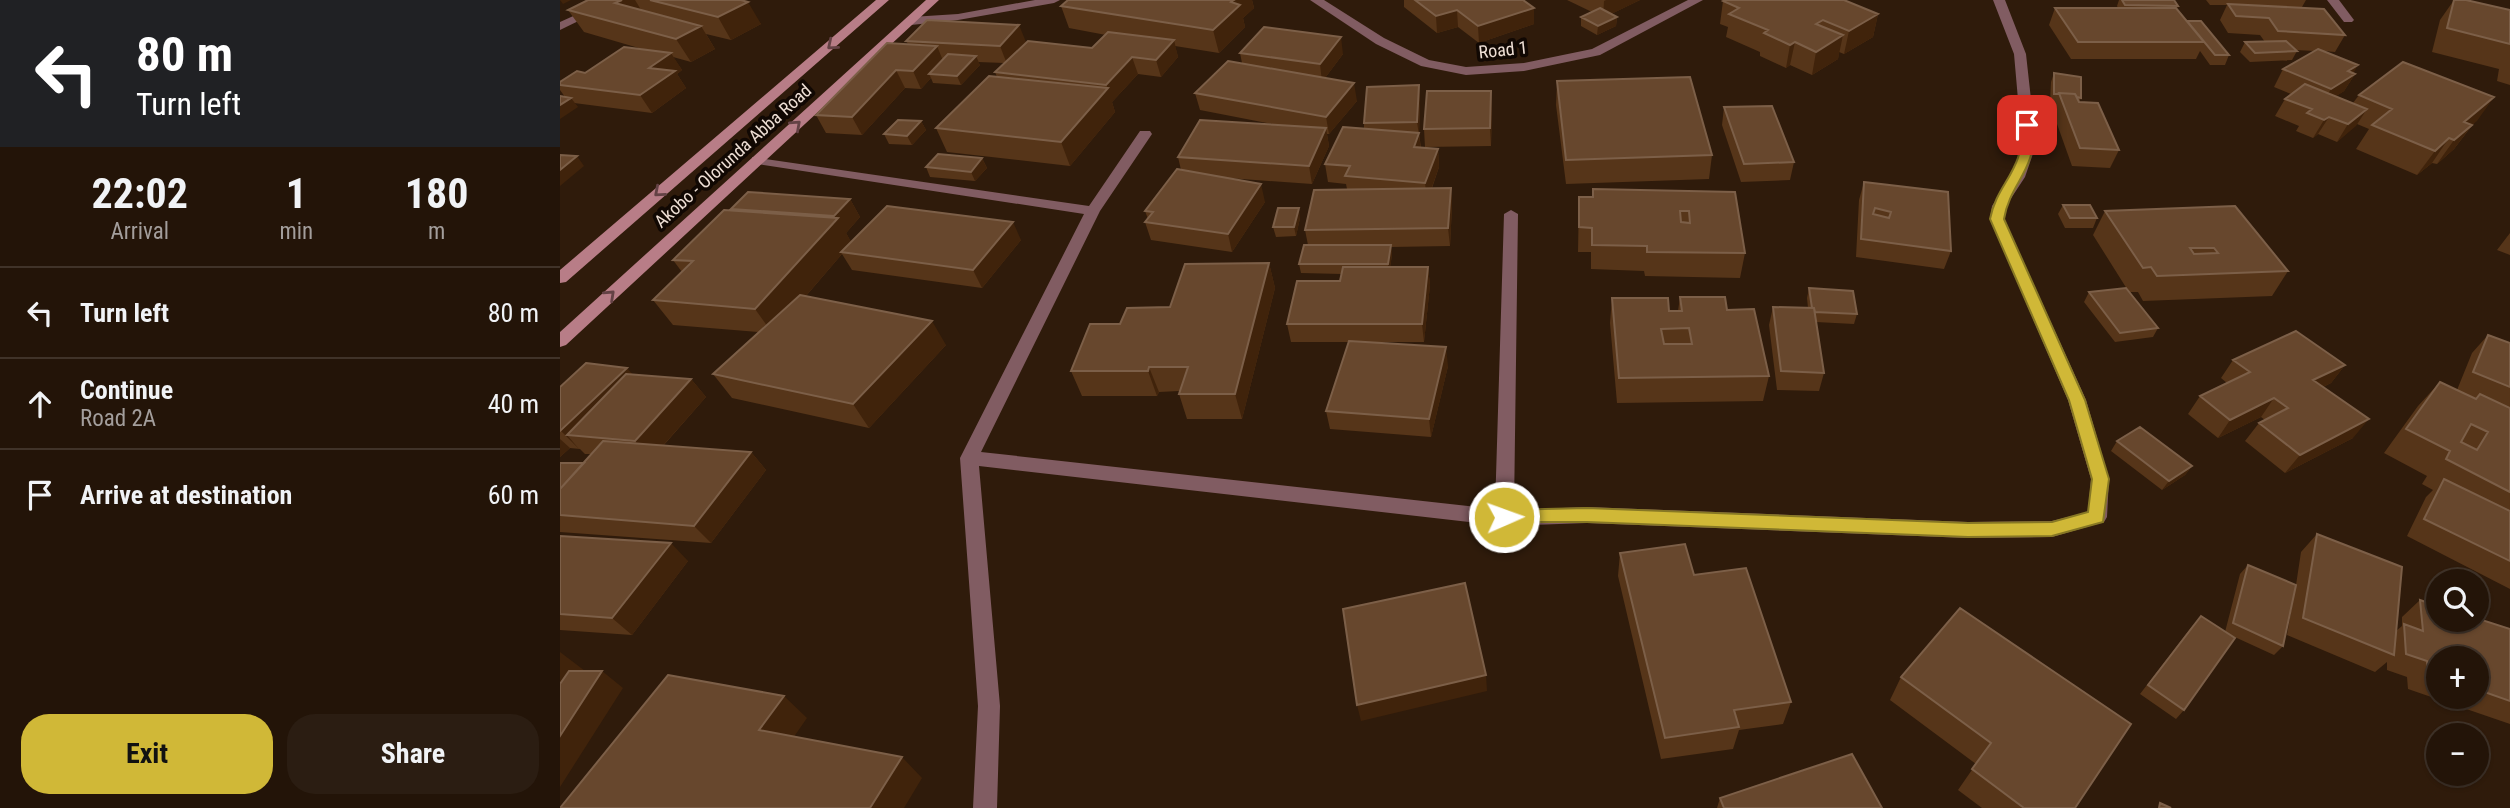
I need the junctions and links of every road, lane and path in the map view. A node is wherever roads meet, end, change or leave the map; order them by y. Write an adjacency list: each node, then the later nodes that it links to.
1 (884, 0): 16 (main road, Akobo - Olorunda Abba Road, one-way to 16)
2 (933, 0): 10 (main road, Akobo - Olorunda Abba Road)
3 (1054, 0): 10 (street)
4 (1316, 0): 5 (street, Road 1)
5 (1697, 0)
6 (1999, 0): 19 (street)
7 (2333, 0): 9 (street)
8 (601, 7): 11 (street)
9 (2348, 20)
10 (911, 21): 13 (main road, Akobo - Olorunda Abba Road, one-way to 10)
11 (560, 26)
12 (1145, 134): 14 (street)
13 (757, 160): 14 (street); 17 (main road, Akobo - Olorunda Abba Road, one-way to 13)
14 (1093, 211): 18 (street)
15 (1511, 214): 19 (street)
16 (560, 278)
17 (560, 341)
18 (969, 458): 19 (street); 20 (street)
19 (1504, 517)
20 (985, 808)

